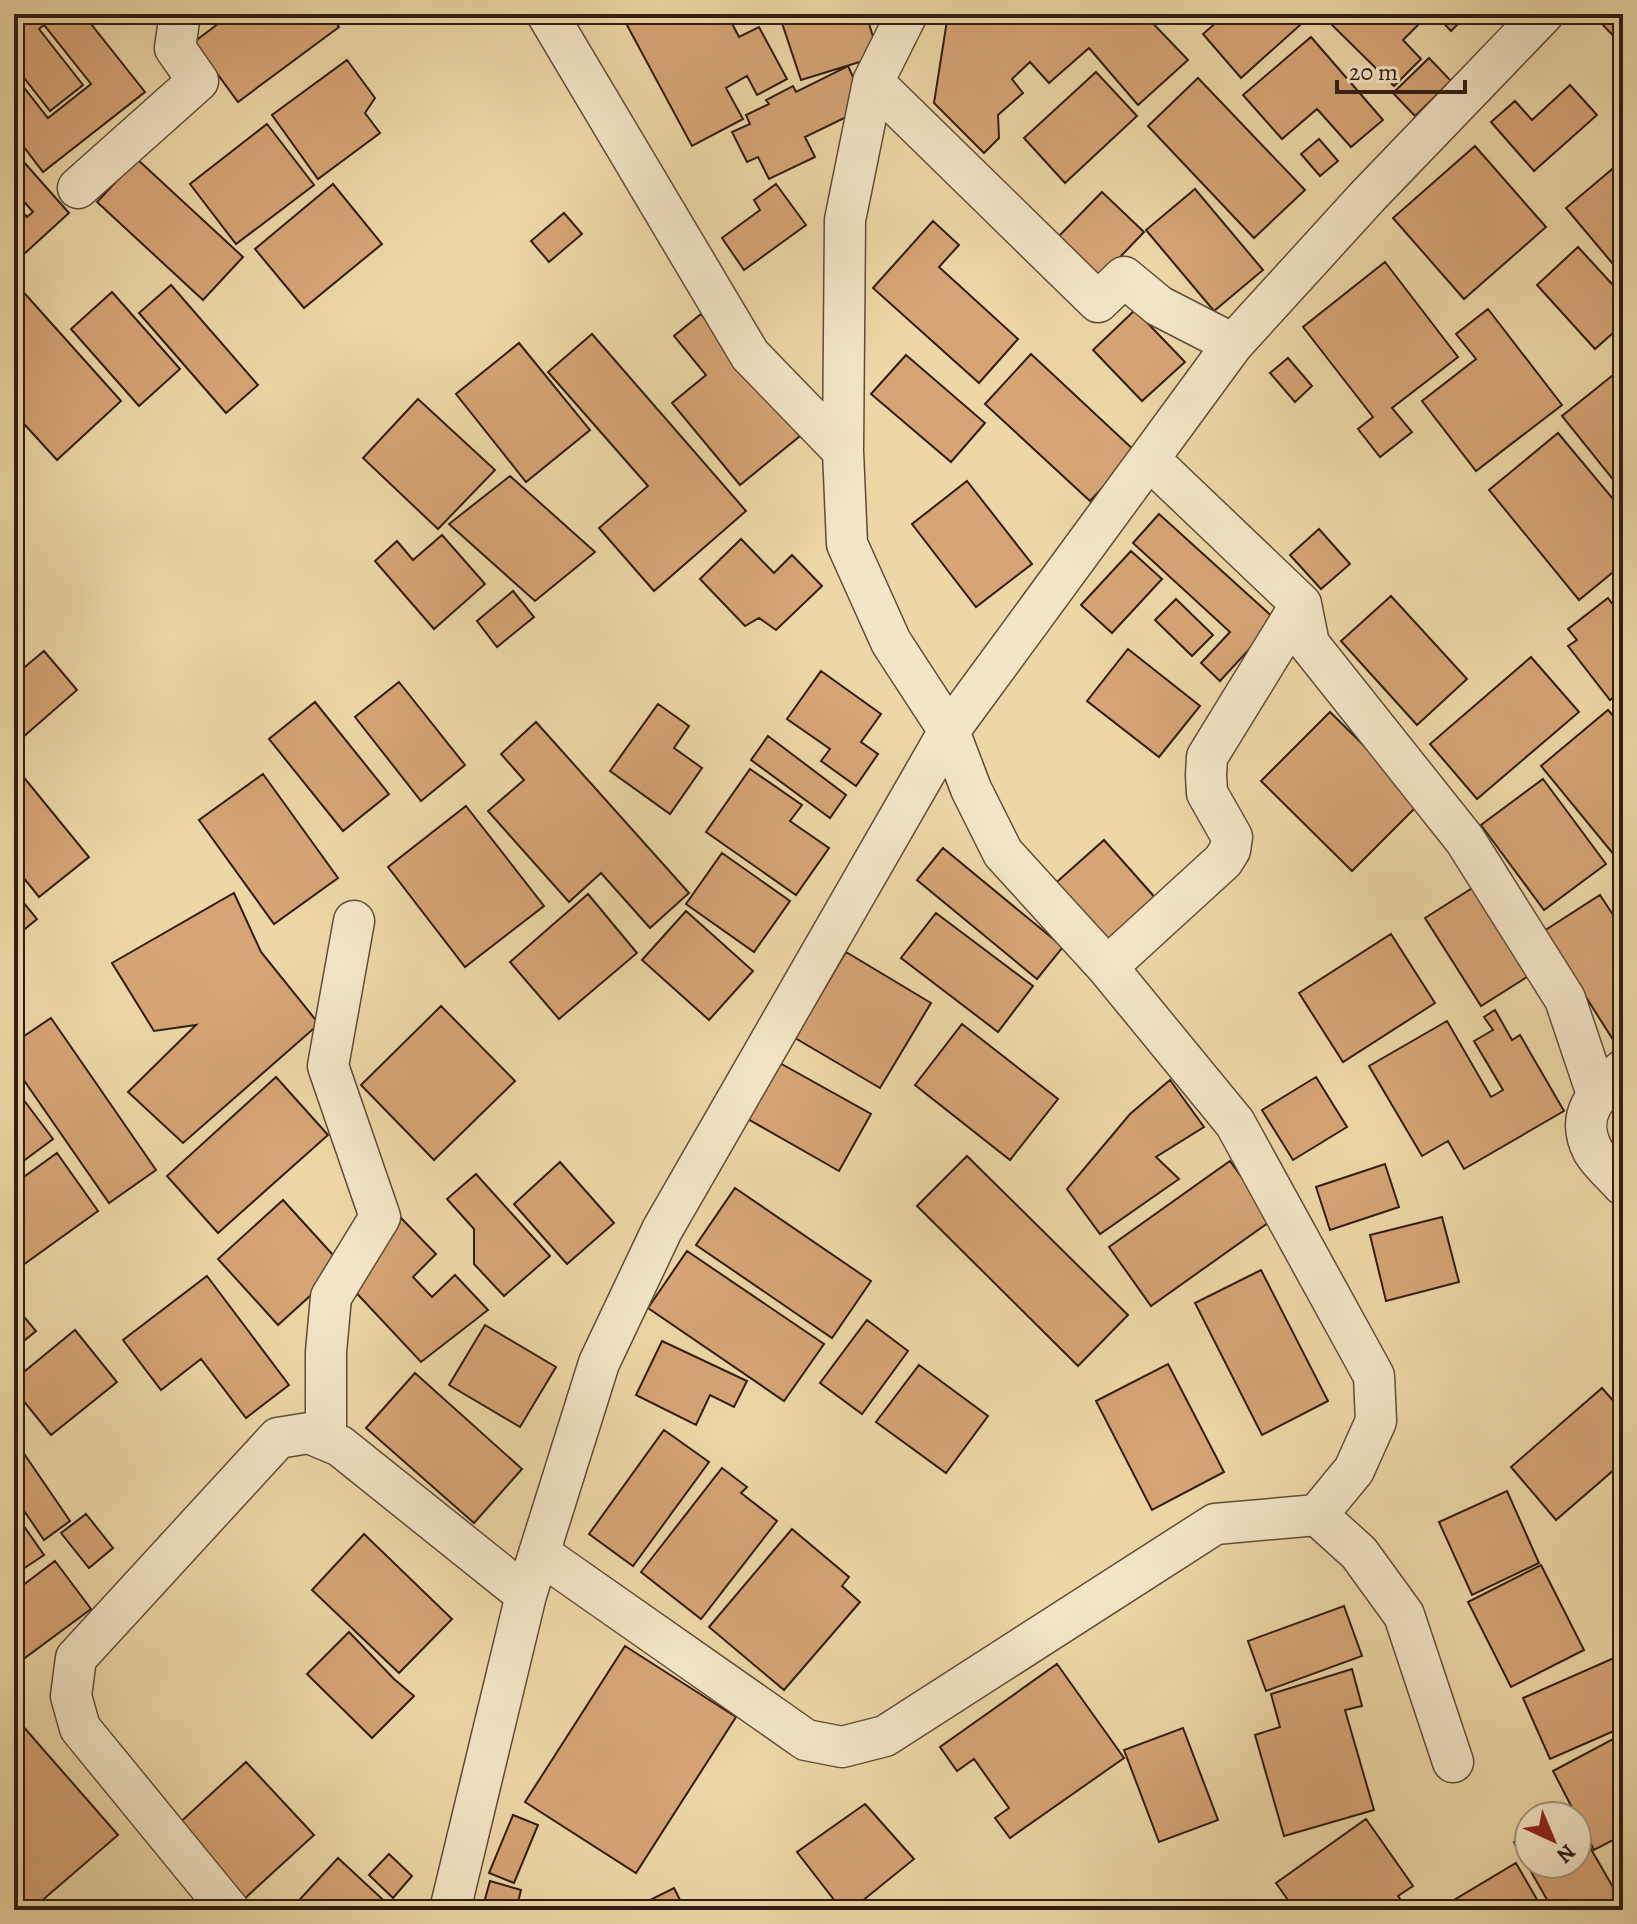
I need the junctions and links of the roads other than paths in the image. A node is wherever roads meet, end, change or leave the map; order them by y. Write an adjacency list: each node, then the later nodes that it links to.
1 (180, 14): 6 (street)
2 (547, 14): 8 (street)
3 (907, 14): 5 (street)
4 (1543, 14): 7 (street)
5 (873, 82): 7 (street); 8 (street)
6 (78, 188)
7 (1233, 344): 9 (street)
8 (843, 451): 11 (street)
9 (1149, 459): 10 (street); 11 (street)
10 (1301, 604): 13 (street); 14 (street)
11 (949, 731): 13 (street); 18 (street)
12 (354, 921): 16 (street)
13 (1107, 967): 17 (street)
14 (1610, 1082): 15 (street)
15 (1623, 1185)
16 (326, 1440): 19 (street); 21 (street)
17 (1317, 1515): 18 (street); 20 (street)
18 (539, 1553): 19 (street)
19 (526, 1595): 22 (street)
20 (1453, 1762)
21 (229, 1910)
22 (450, 1910)

